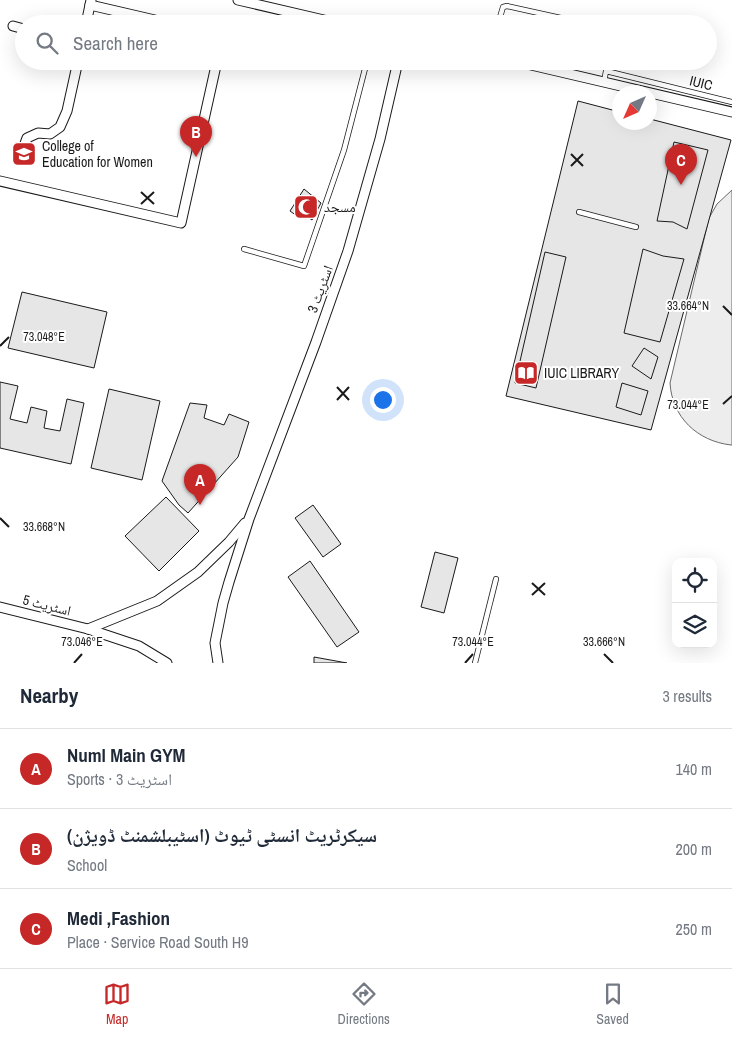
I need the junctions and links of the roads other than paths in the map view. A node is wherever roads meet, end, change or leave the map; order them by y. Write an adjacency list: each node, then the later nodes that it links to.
1 (238, 0): 4 (street)
2 (91, 3): 3 (street)
3 (137, 15)
4 (302, 15)
5 (501, 15): 6 (lane)
6 (548, 15)
7 (12, 26): 8 (street)
8 (15, 26)
9 (76, 70): 17 (street)
10 (215, 70): 18 (street)
11 (365, 70): 21 (lane)
12 (396, 70): 22 (street, اسٹریٹ 3)
13 (553, 70): 14 (street)
14 (604, 82): 15 (lane, IUIC); 16 (street)
15 (732, 102)
16 (732, 112)
17 (19, 160)
18 (0, 181)
19 (579, 212): 20 (lane)
20 (636, 227)
21 (244, 249)
22 (248, 519): 25 (street); 27 (street)
23 (496, 579): 28 (lane)
24 (0, 607): 25 (street, اسٹریٹ 5)
25 (88, 629): 26 (street, اسٹریٹ 5)
26 (167, 663)
27 (218, 663)
28 (475, 663)

